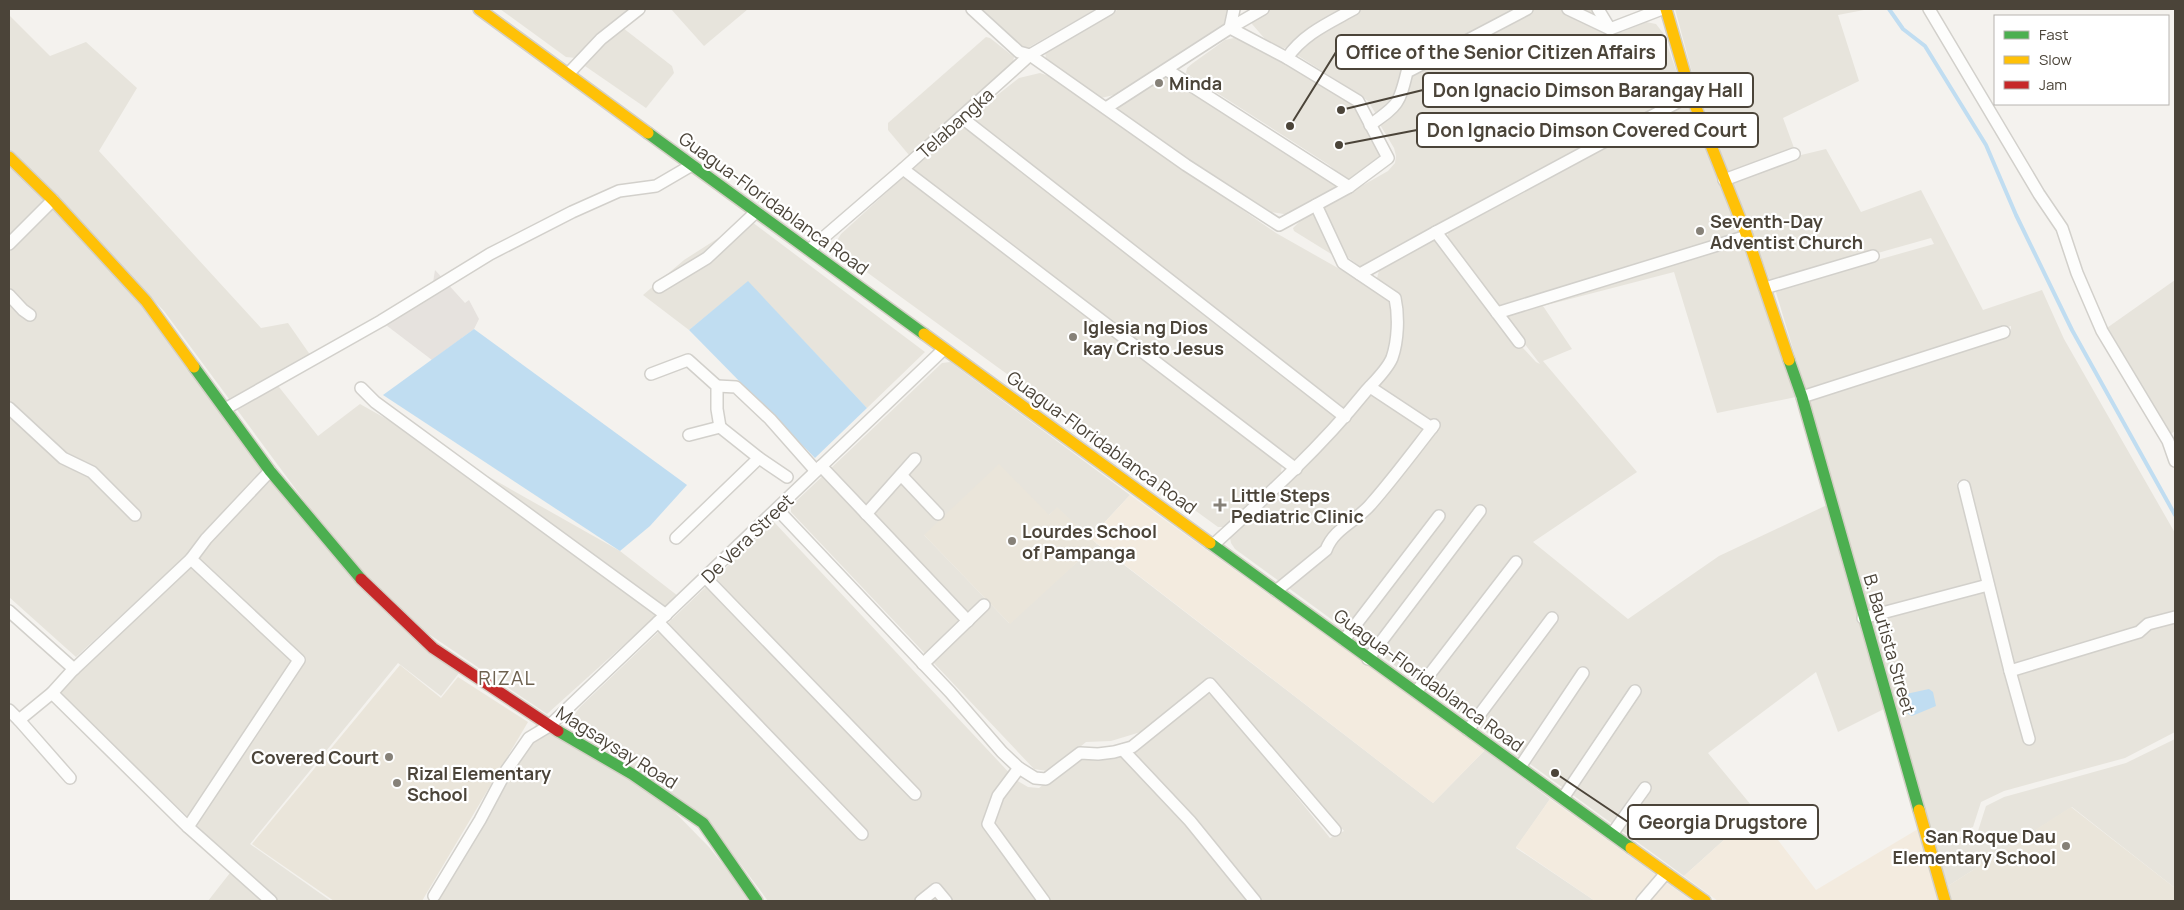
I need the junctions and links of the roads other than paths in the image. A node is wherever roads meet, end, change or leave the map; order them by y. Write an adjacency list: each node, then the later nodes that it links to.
1 (480, 9): 18 (street, Guagua-Floridablanca Road)
2 (639, 9): 18 (street)
3 (972, 9): 15 (street)
4 (1110, 9): 15 (street, Telabangka)
5 (1234, 9): 13 (street)
6 (1263, 9): 13 (street)
7 (1354, 9): 16 (street)
8 (1528, 9): 22 (street)
9 (1568, 9): 14 (street)
10 (1598, 9): 14 (street)
11 (1664, 9): 14 (street); 19 (street, B. Bautista Street)
12 (1929, 9): 56 (street)
13 (1230, 28): 16 (street); 17 (street)
14 (1610, 29)
15 (1030, 55): 20 (street); 21 (street, Telabangka)
16 (1287, 58): 22 (street)
17 (1167, 70): 20 (street); 28 (street)
18 (568, 74): 25 (street, Guagua-Floridablanca Road)
19 (1691, 96): 27 (street, B. Bautista Street); 32 (street)
20 (1106, 108): 30 (street)
21 (961, 117): 26 (street, Telabangka); 53 (street)
22 (1370, 125): 28 (street)
23 (1794, 154): 27 (street)
24 (9, 157): 29 (street, Magsaysay Road)
25 (692, 164): 31 (street, Guagua-Floridablanca Road); 52 (street)
26 (903, 169): 35 (street, Telabangka); 61 (street)
27 (1724, 180): 33 (street, B. Bautista Street)
28 (1349, 187): 30 (street)
29 (53, 200): 34 (street); 52 (street, Magsaysay Road)
30 (1316, 204): 37 (street)
31 (756, 212): 35 (street, Guagua-Floridablanca Road); 38 (street)
32 (1436, 232): 37 (street); 41 (street)
33 (1747, 236): 39 (street, B. Bautista Street); 41 (street)
34 (9, 244)
35 (809, 250): 45 (street, Guagua-Floridablanca Road)
36 (1873, 256): 39 (street)
37 (1360, 274): 48 (street)
38 (659, 287)
39 (1766, 288): 50 (street, B. Bautista Street)
40 (9, 295): 42 (street)
41 (1497, 313): 44 (street)
42 (30, 315)
43 (2004, 332): 50 (street)
44 (1519, 342)
45 (944, 349): 60 (street, De Vera Street); 73 (street, Guagua-Floridablanca Road)
46 (651, 374): 47 (street)
47 (717, 386): 54 (street); 60 (street)
48 (1370, 387): 53 (street); 78 (street)
49 (361, 388): 84 (street)
50 (1802, 397): 83 (street, B. Bautista Street)
51 (9, 408): 70 (street)
52 (225, 409): 62 (street, Magsaysay Road)
53 (1345, 417): 61 (street)
54 (720, 427): 55 (street); 57 (street)
55 (689, 435)
56 (2171, 438): 59 (street)
57 (759, 458): 64 (street); 72 (street)
58 (915, 459): 63 (street)
59 (2175, 460)
60 (819, 469): 64 (street, De Vera Street); 68 (street)
61 (1296, 469): 73 (street)
62 (270, 471): 74 (street); 97 (street, Magsaysay Road)
63 (902, 476): 68 (street); 69 (street)
64 (792, 482): 66 (street, De Vera Street)
65 (1964, 486): 77 (street)
66 (777, 509): 76 (street, De Vera Street); 88 (street)
67 (1480, 511): 87 (street)
68 (866, 514): 85 (street)
69 (938, 514)
70 (135, 515)
71 (1439, 516): 86 (street)
72 (676, 538)
73 (1213, 545): 78 (street, Guagua-Floridablanca Road)
74 (191, 559): 89 (street); 107 (street)
75 (1516, 562): 93 (street)
76 (705, 577): 84 (street, De Vera Street); 105 (street)
77 (1988, 585): 83 (street); 90 (street)
78 (1276, 592): 86 (street, Guagua-Floridablanca Road)
79 (984, 605): 85 (street)
80 (9, 611): 89 (street)
81 (2175, 617): 90 (street)
82 (1552, 618): 98 (street)
83 (1863, 618): 121 (street, B. Bautista Street)
84 (662, 619): 97 (street, De Vera Street); 109 (street)
85 (968, 621): 88 (street)
86 (1344, 640): 87 (street, Guagua-Floridablanca Road)
87 (1368, 659): 93 (street, Guagua-Floridablanca Road)
88 (924, 664): 101 (street)
89 (74, 669): 94 (street)
90 (2010, 671): 99 (street)
91 (1583, 673): 102 (street)
92 (1635, 691): 106 (street)
93 (1416, 692): 98 (street, Guagua-Floridablanca Road)
94 (52, 693): 96 (street); 107 (street)
95 (9, 710): 96 (street)
96 (19, 720): 103 (street)
97 (549, 726): 112 (street, De Vera Street); 114 (street, Magsaysay Road)
98 (1468, 730): 102 (street, Guagua-Floridablanca Road)
99 (2029, 739)
100 (1123, 750): 101 (street); 108 (street); 118 (street)
101 (1019, 768): 117 (street)
102 (1520, 768): 106 (street, Guagua-Floridablanca Road)
103 (70, 778)
104 (1645, 788): 110 (street)
105 (915, 794)
106 (1564, 798): 110 (street, Guagua-Floridablanca Road)
107 (188, 827): 113 (street)
108 (1334, 830)
109 (862, 834)
110 (1612, 834): 111 (street, Guagua-Floridablanca Road)
111 (1666, 873): 119 (street); 120 (street, Guagua-Floridablanca Road)
112 (434, 896)
113 (271, 901)
114 (757, 901)
115 (921, 901): 116 (street)
116 (946, 901)
117 (1044, 901)
118 (1255, 901)
119 (1642, 901)
120 (1705, 901)
121 (1946, 901)

